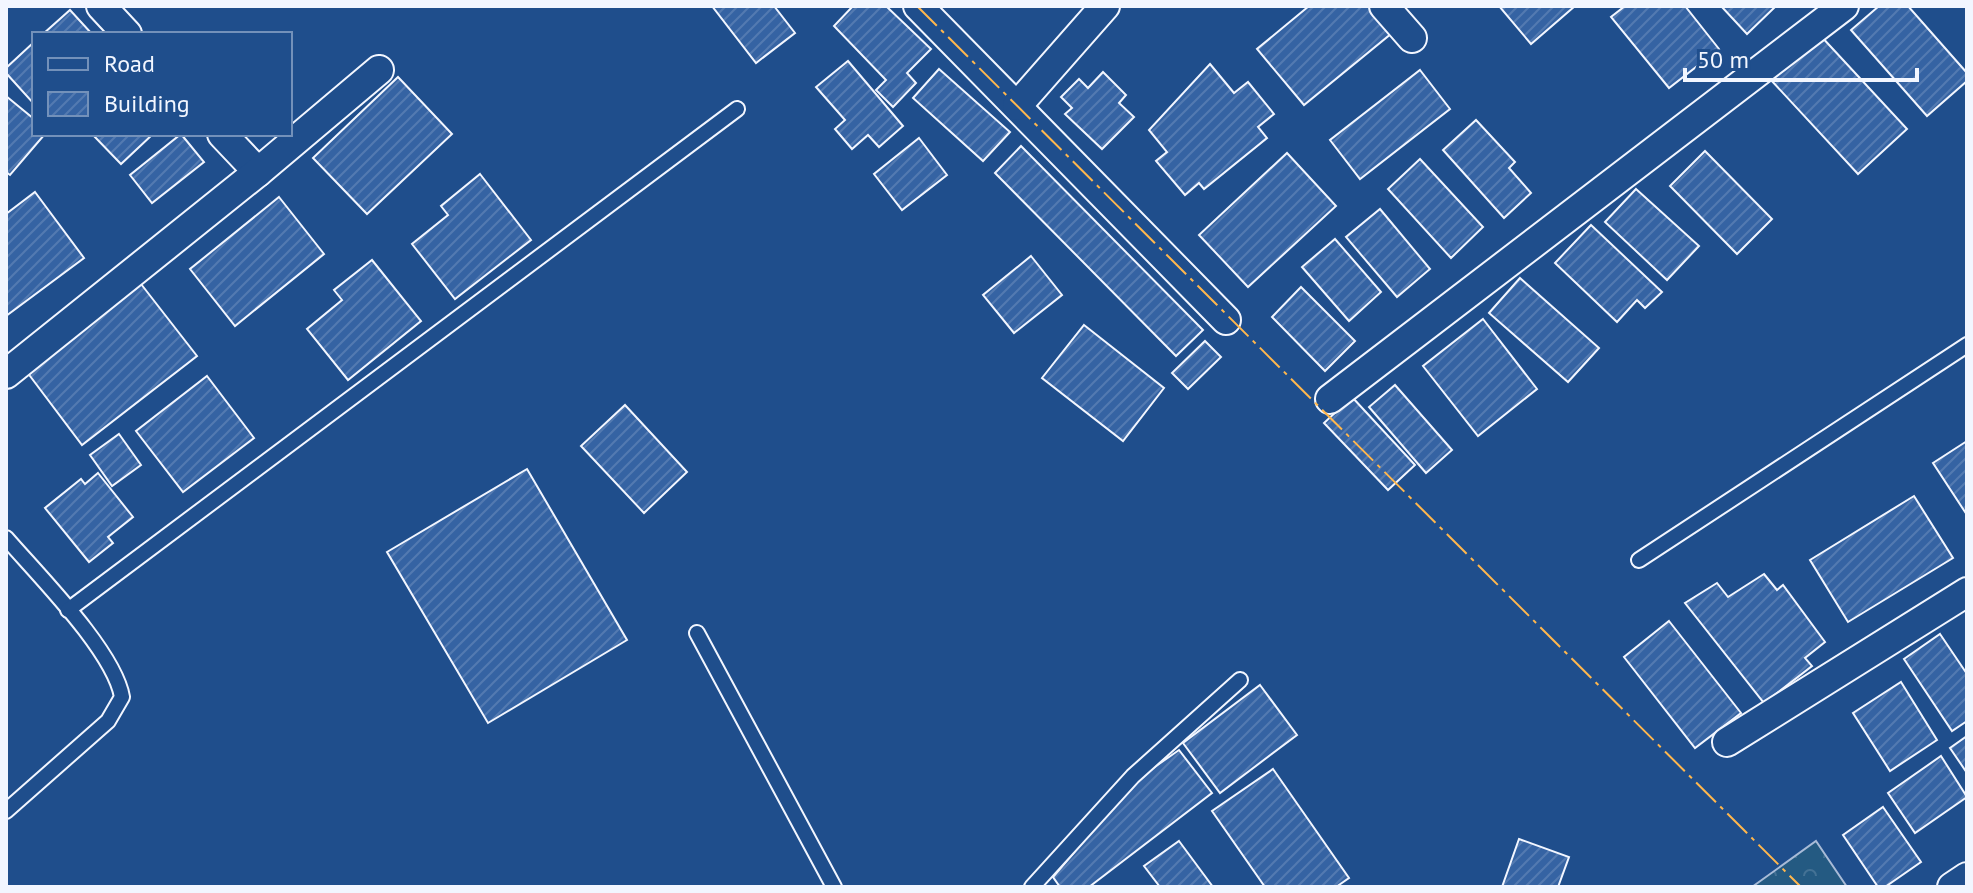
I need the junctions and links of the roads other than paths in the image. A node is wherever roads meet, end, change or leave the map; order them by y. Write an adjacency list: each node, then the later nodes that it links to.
1 (101, 6): 5 (street)
2 (918, 6): 7 (street)
3 (1105, 6): 7 (street)
4 (1844, 6): 14 (street)
5 (125, 32)
6 (379, 70): 10 (street)
7 (1017, 106): 11 (street)
8 (737, 109): 18 (lane)
9 (224, 136): 10 (street)
10 (258, 172): 13 (street)
11 (1226, 320)
12 (1967, 345): 16 (lane)
13 (6, 374)
14 (1330, 399)
15 (6, 538): 18 (lane)
16 (1639, 560)
17 (1967, 592): 21 (street)
18 (68, 610): 22 (lane)
19 (697, 633): 24 (lane)
20 (1240, 680): 25 (lane)
21 (1727, 742)
22 (6, 811)
23 (1967, 877): 26 (street)
24 (834, 887)
25 (1032, 887)
26 (1952, 887)

